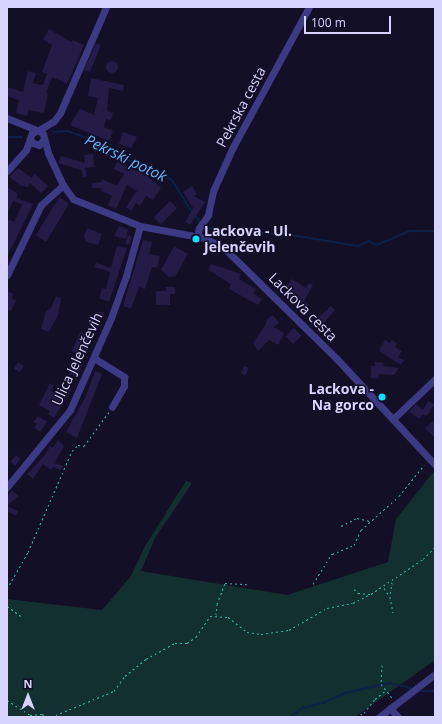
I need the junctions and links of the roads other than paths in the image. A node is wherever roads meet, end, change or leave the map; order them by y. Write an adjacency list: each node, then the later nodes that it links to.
1 (106, 7): 5 (street)
2 (309, 7): 11 (street, Pekrska cesta)
3 (7, 118): 5 (street)
4 (7, 121): 6 (street)
5 (41, 134): 6 (street); 6 (street); 7 (street, Lackova cesta)
6 (34, 141): 7 (street); 8 (street)
7 (48, 153): 9 (street, Lackova cesta)
8 (7, 171)
9 (62, 185): 10 (street, Lackova cesta); 12 (street)
10 (140, 226): 11 (street, Lackova cesta); 13 (street, Ulica Jelenčevih)
11 (197, 236): 16 (street, Lackova cesta)
12 (7, 274)
13 (94, 358): 15 (street); 18 (street, Ulica Jelenčevih)
14 (435, 379): 16 (street)
15 (112, 406)
16 (394, 418): 17 (street, Lackova cesta)
17 (435, 465)
18 (7, 487)
19 (435, 674): 20 (street)
20 (390, 708): 21 (street); 22 (street)
21 (379, 717)
22 (398, 717)

